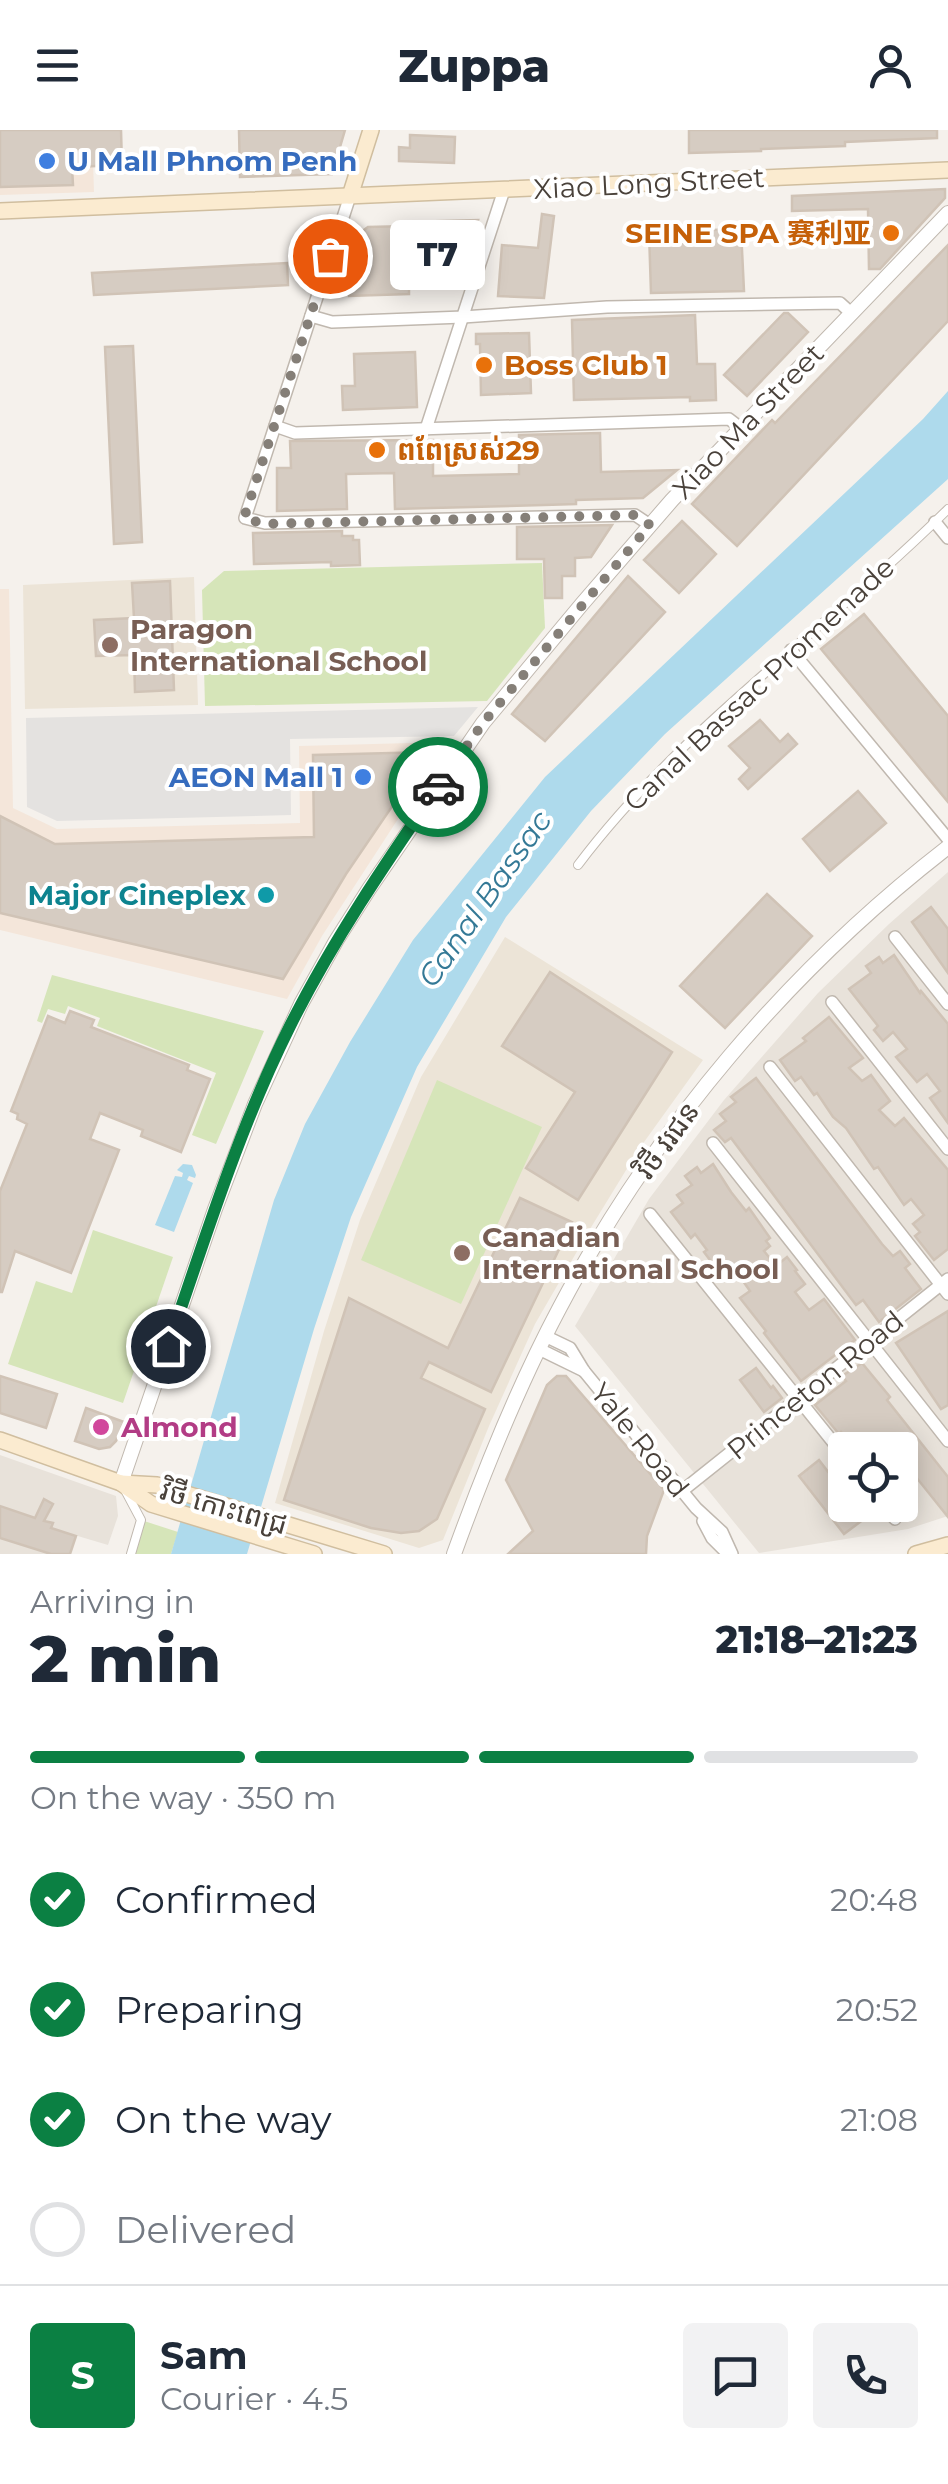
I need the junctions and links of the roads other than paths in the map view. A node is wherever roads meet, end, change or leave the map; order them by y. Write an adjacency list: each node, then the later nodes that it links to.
1 (371, 130): 4 (main road)
2 (948, 170): 3 (main road, Xiao Long Street)
3 (504, 190): 4 (main road, Xiao Long Street); 9 (street)
4 (350, 196): 5 (main road, Xiao Long Street); 8 (street)
5 (0, 211)
6 (948, 213): 7 (street, Xiao Ma Street)
7 (852, 313): 9 (street); 12 (street, Xiao Ma Street)
8 (311, 316): 9 (street); 10 (street)
9 (463, 317): 11 (street)
10 (275, 426): 11 (street); 15 (street)
11 (426, 428): 12 (street)
12 (742, 429): 15 (street, Xiao Ma Street)
13 (948, 508): 14 (street, Canal Bassac Promenade)
14 (935, 522): 16 (street); 17 (street, Canal Bassac Promenade)
15 (650, 525): 35 (street, Xiao Ma Street)
16 (948, 538)
17 (790, 650): 18 (street); 20 (street, Canal Bassac Promenade)
18 (948, 839)
19 (948, 848): 30 (street, វិថី វរជន)
20 (578, 865)
21 (894, 937): 23 (street)
22 (832, 1002): 26 (street)
23 (948, 1004)
24 (770, 1067): 28 (street)
25 (714, 1143): 29 (street)
26 (948, 1149)
27 (650, 1214): 31 (street)
28 (946, 1286): 29 (street, Princeton Road)
29 (870, 1342): 31 (street, Princeton Road); 34 (street)
30 (542, 1343): 36 (street, Yale Road); 41 (street, វិថី វរជន)
31 (798, 1399): 32 (street); 36 (street, Princeton Road)
32 (828, 1436)
33 (0, 1440): 35 (main road, វិថី កោះពេជ្រ)
34 (948, 1440)
35 (121, 1483): 38 (street); 39 (main road, វិថី កោះពេជ្រ); 40 (main road, វិថី កោះពេជ្រ)
36 (682, 1491): 42 (street, Yale Road)
37 (948, 1545): 43 (main road)
38 (130, 1554)
39 (314, 1554)
40 (384, 1554)
41 (454, 1554)
42 (730, 1554)
43 (916, 1554)

